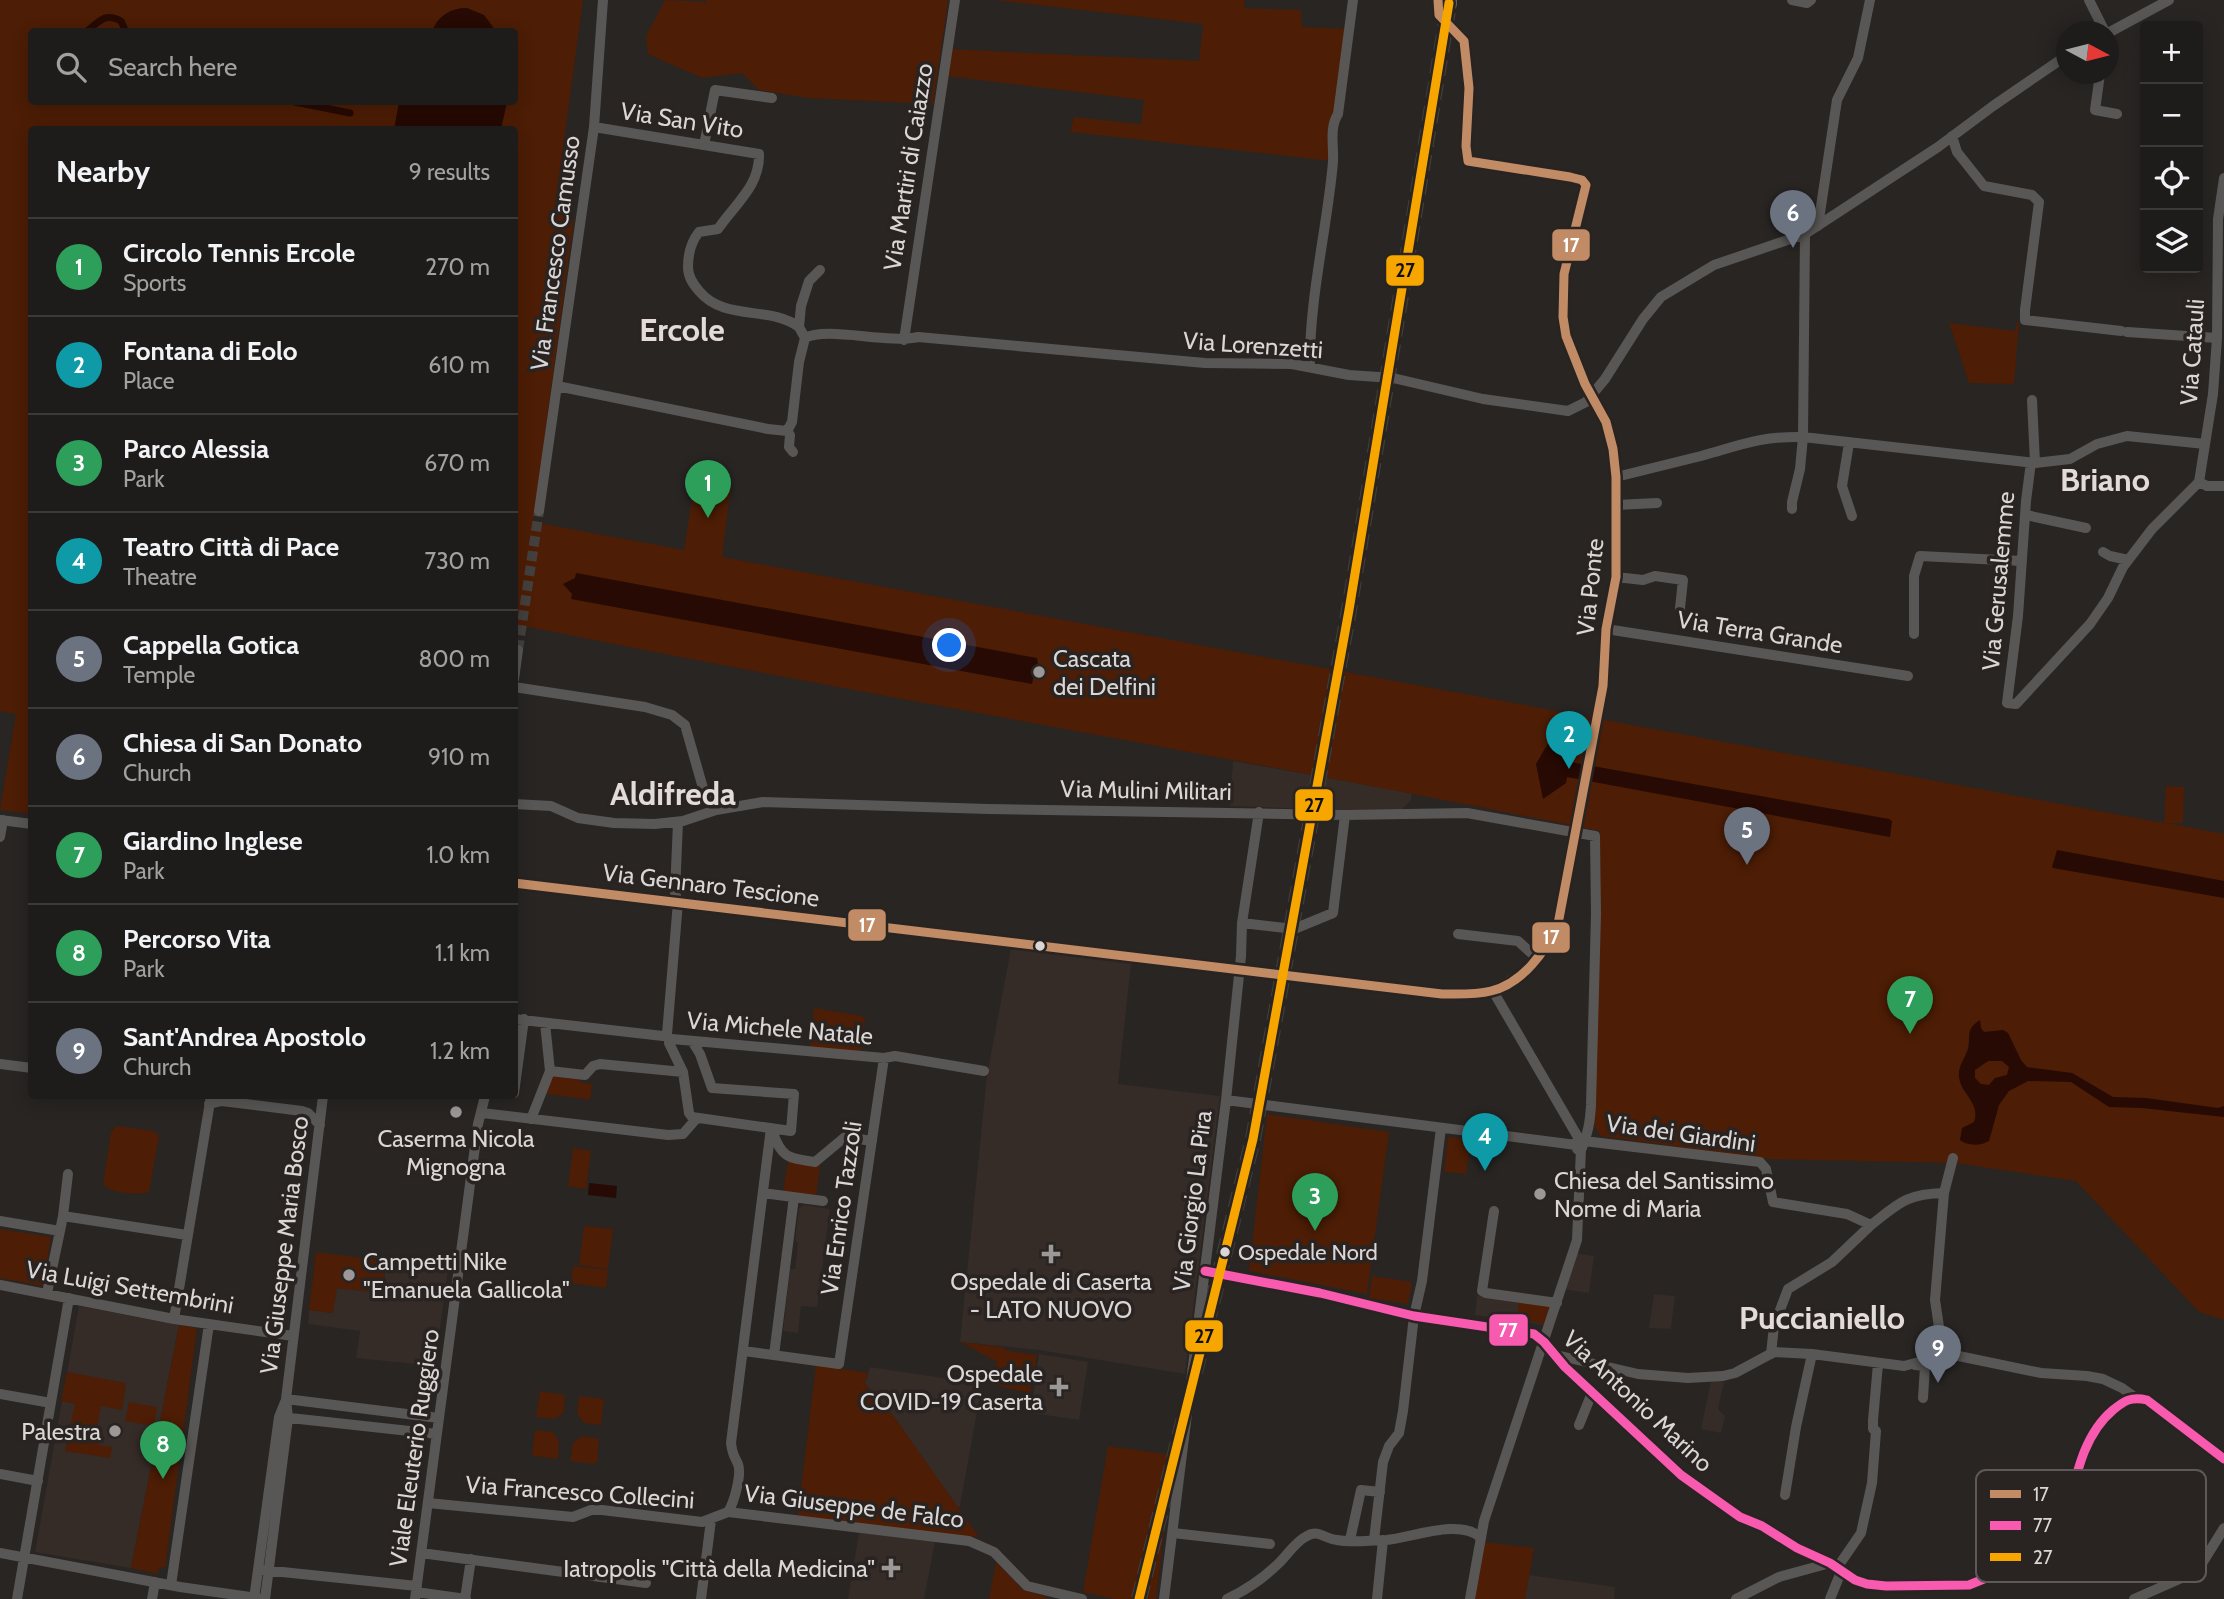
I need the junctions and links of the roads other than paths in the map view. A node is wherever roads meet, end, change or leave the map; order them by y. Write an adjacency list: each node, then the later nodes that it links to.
1 (603, 0): 16 (street, Via Francesco Camusso)
2 (955, 0): 28 (street, Via Martiri di Caiazzo)
3 (1353, 0): 29 (street)
4 (1792, 0): 5 (street)
5 (1811, 0)
6 (1870, 0): 22 (street)
7 (2089, 0): 10 (street)
8 (2169, 0): 11 (street)
9 (1445, 1): 31 (street, Via Ponte)
10 (2101, 21)
11 (2119, 26)
12 (2056, 64): 17 (street)
13 (2099, 84): 15 (street)
14 (772, 98): 18 (street)
15 (2117, 114)
16 (594, 127): 18 (street, Via San Vito); 30 (street, Via Francesco Camusso)
17 (1952, 136): 19 (street); 20 (street)
18 (704, 145): 25 (street, Via San Vito)
19 (1938, 147): 20 (street); 22 (street)
20 (1956, 152): 27 (street)
21 (2224, 178): 27 (street, Via Catauli)
22 (1818, 226): 23 (street)
23 (1805, 234): 31 (street); 34 (street)
24 (820, 270): 25 (street)
25 (799, 327): 26 (street)
26 (805, 338): 28 (street, Via Lorenzetti); 33 (street)
27 (2217, 338): 36 (street, Via Catauli)
28 (904, 340): 29 (street, Via Lorenzetti)
29 (1310, 367): 31 (street, Via Lorenzetti)
30 (557, 386): 33 (street); 45 (street, Via Francesco Camusso)
31 (1591, 394): 39 (street, Via Ponte)
32 (2032, 400): 38 (street, Via Gerusalemme)
33 (787, 430): 37 (street)
34 (1803, 437): 35 (street); 39 (street); 44 (street)
35 (1849, 443): 38 (street); 47 (street)
36 (2205, 444): 38 (street); 40 (street, Via Catauli)
37 (793, 452)
38 (2033, 462): 46 (street, Via Gerusalemme)
39 (1616, 477): 43 (street, Via Ponte)
40 (2199, 482): 41 (street); 50 (street)
41 (2224, 485)
42 (1657, 503): 43 (street)
43 (1616, 505): 52 (street, Via Ponte)
44 (1792, 509)
45 (539, 511)
46 (2026, 515): 48 (street); 51 (street, Via Gerusalemme)
47 (1852, 516)
48 (2086, 527)
49 (2103, 552): 50 (street)
50 (2128, 559): 51 (street, Via Gerusalemme)
51 (2022, 561): 55 (street)
52 (1616, 577): 53 (street); 54 (street, Via Ponte)
53 (1680, 608)
54 (1606, 629): 56 (street, Via Terra Grande); 58 (street, Via Ponte)
55 (1914, 634)
56 (1908, 676)
57 (518, 688): 61 (street)
58 (1592, 746)
59 (1583, 794): 67 (street, Via Gennaro Tescione)
60 (518, 804): 65 (street, Via Mulini Militari)
61 (716, 810): 62 (street, Via Mulini Militari); 65 (street, Via Mulini Militari)
62 (1259, 812): 63 (street, Via Mulini Militari); 71 (street, Via Giorgio La Pira)
63 (1345, 815): 67 (street, Via Mulini Militari); 71 (street)
64 (1, 820): 66 (street); 68 (street)
65 (678, 822): 70 (street)
66 (28, 823)
67 (1574, 833): 73 (street, Via Gennaro Tescione); 101 (street, Via Mulini Militari)
68 (0, 837)
69 (518, 884): 70 (street, Via Gennaro Tescione)
70 (678, 902): 74 (street, Via Gennaro Tescione); 78 (street)
71 (1242, 923): 74 (street, Via Giorgio La Pira)
72 (1458, 934): 73 (street)
73 (1538, 958): 75 (street, Via Gennaro Tescione)
74 (1239, 971): 75 (street, Via Gennaro Tescione); 92 (street, Via Giorgio La Pira)
75 (1493, 991): 101 (street)
76 (519, 1019): 77 (street, Via Michele Natale)
77 (545, 1023): 78 (street, Via Michele Natale); 83 (street)
78 (668, 1038): 79 (street, Via Michele Natale); 85 (street)
79 (692, 1041): 80 (street, Via Michele Natale); 98 (street)
80 (884, 1058): 84 (street, Via Michele Natale); 100 (street, Via Enrico Tazzoli)
81 (0, 1064): 82 (street)
82 (28, 1068)
83 (550, 1071): 85 (street); 95 (street)
84 (984, 1071)
85 (683, 1072): 96 (street)
86 (210, 1099): 97 (street); 113 (street)
87 (252, 1099): 88 (street)
88 (318, 1099)
89 (322, 1099): 97 (street, Via Giuseppe Maria Bosco)
90 (484, 1099): 93 (street, Viale Eleuterio Ruggiero)
91 (513, 1099): 94 (street)
92 (1226, 1100): 99 (street); 114 (street, Via Giorgio La Pira)
93 (482, 1113): 94 (street); 139 (street, Viale Eleuterio Ruggiero)
94 (510, 1116): 95 (street)
95 (531, 1118): 96 (street)
96 (696, 1119): 98 (street)
97 (320, 1125): 122 (street, Via Giuseppe Maria Bosco)
98 (771, 1128): 100 (street); 104 (street)
99 (1441, 1128): 101 (street); 119 (street)
100 (872, 1141): 129 (street, Via Enrico Tazzoli)
101 (1580, 1144): 111 (street, Via dei Giardini); 118 (street)
102 (1953, 1158): 105 (street)
103 (68, 1174): 109 (street)
104 (763, 1193): 106 (street); 124 (street)
105 (1944, 1193): 111 (street); 128 (street)
106 (794, 1197): 107 (street); 129 (street)
107 (823, 1201)
108 (1494, 1211): 118 (street)
109 (63, 1216): 112 (street); 113 (street)
110 (0, 1221): 112 (street)
111 (1871, 1225): 126 (street)
112 (60, 1231): 116 (street)
113 (185, 1234): 120 (street)
114 (1205, 1271): 119 (street); 152 (street, Via Giorgio La Pira)
115 (0, 1285): 116 (street, Via Luigi Settembrini)
116 (47, 1293): 117 (street, Via Luigi Settembrini)
117 (69, 1298): 120 (street, Via Luigi Settembrini); 137 (street)
118 (1557, 1303): 123 (street)
119 (1414, 1315): 123 (street); 146 (street)
120 (172, 1319): 121 (street, Via Luigi Settembrini)
121 (209, 1324): 122 (street, Via Luigi Settembrini); 168 (street)
122 (293, 1336): 136 (street, Via Giuseppe Maria Bosco)
123 (1544, 1342): 125 (street, Via Antonio Marino); 154 (street)
124 (744, 1351): 129 (street); 149 (street)
125 (1553, 1354): 126 (street); 132 (street, Via Antonio Marino)
126 (1772, 1354): 127 (street)
127 (1812, 1354): 130 (street); 147 (street)
128 (1950, 1354): 131 (street); 135 (street)
129 (774, 1355)
130 (1878, 1364): 131 (street); 162 (street)
131 (1912, 1365): 134 (street)
132 (1592, 1393): 140 (street); 162 (street, Via Antonio Marino)
133 (0, 1394): 137 (street)
134 (1923, 1398)
135 (2136, 1398): 142 (street); 143 (street, Via Antonio Marino)
136 (286, 1399): 138 (street, Via Giuseppe Maria Bosco); 139 (street)
137 (51, 1403): 145 (street)
138 (283, 1418): 141 (street); 163 (street, Via Giuseppe Maria Bosco)
139 (439, 1418): 141 (street, Viale Eleuterio Ruggiero)
140 (1579, 1425)
141 (437, 1434): 148 (street, Viale Eleuterio Ruggiero)
142 (2224, 1458)
143 (2078, 1470)
144 (0, 1474): 145 (street)
145 (38, 1481): 159 (street)
146 (1380, 1492): 153 (street); 155 (street)
147 (1786, 1495)
148 (428, 1503): 150 (street, Via Francesco Collecini); 158 (street, Viale Eleuterio Ruggiero)
149 (728, 1512): 150 (street, Via Francesco Collecini); 175 (street, Via Giuseppe de Falco)
150 (710, 1520): 174 (street)
151 (2224, 1528): 160 (street)
152 (1173, 1533): 156 (street); 176 (street, Via Giorgio La Pira)
153 (1378, 1537): 154 (street); 155 (street); 178 (street)
154 (1480, 1537): 179 (street)
155 (1350, 1540): 177 (street)
156 (1270, 1544)
157 (0, 1553): 159 (street)
158 (421, 1553): 161 (street); 169 (street, Viale Eleuterio Ruggiero)
159 (24, 1557): 165 (street); 170 (street)
160 (2206, 1557)
161 (471, 1559): 167 (street); 173 (street)
162 (1836, 1568): 164 (street, Via Antonio Marino); 180 (street); 181 (street)
163 (263, 1570): 169 (street); 172 (street, Via Giuseppe Maria Bosco)
164 (1976, 1581)
165 (155, 1582): 168 (street); 171 (street)
166 (2173, 1582): 182 (street)
167 (646, 1583)
168 (171, 1585): 172 (street)
169 (416, 1593): 173 (street)
170 (17, 1599)
171 (152, 1599)
172 (257, 1599)
173 (466, 1599)
174 (701, 1599)
175 (1082, 1599)
176 (1164, 1599)
177 (1227, 1599)
178 (1377, 1599)
179 (1470, 1599)
180 (1736, 1599)
181 (1830, 1599)
182 (2134, 1599)

